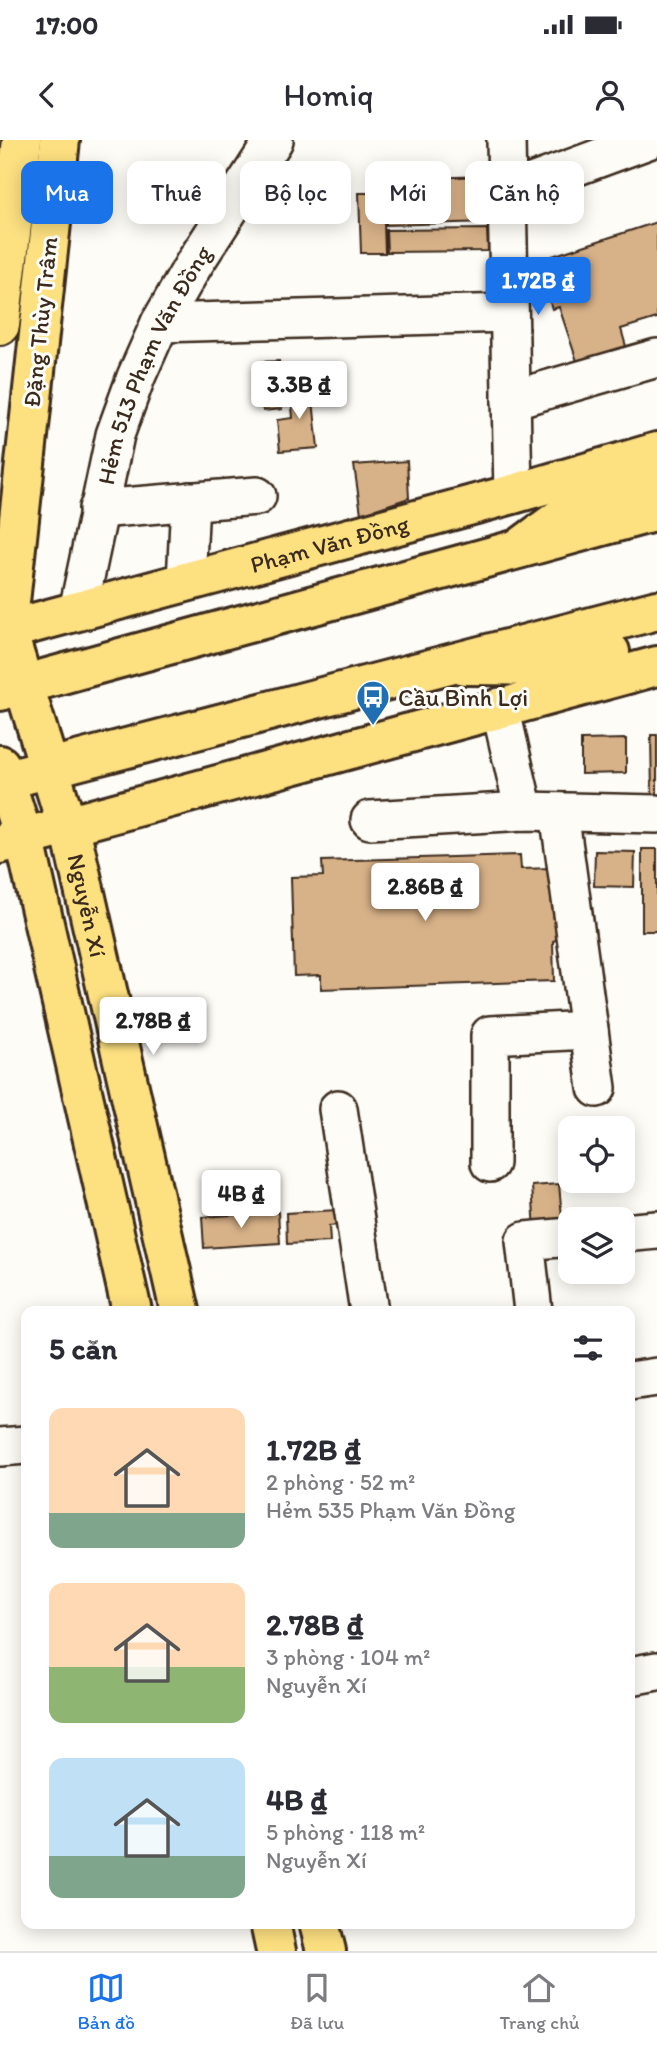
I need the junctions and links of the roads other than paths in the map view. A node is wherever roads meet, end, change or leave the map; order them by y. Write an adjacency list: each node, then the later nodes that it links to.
1 (22, 140): 11 (main road, Đặng Thùy Trâm)
2 (60, 140): 25 (main road, Đặng Thùy Trâm)
3 (274, 140): 10 (street, Hẻm 513 Phạm Văn Đồng)
4 (506, 140): 6 (street)
5 (648, 140): 7 (street)
6 (506, 161)
7 (584, 164)
8 (508, 224): 9 (street)
9 (509, 313): 10 (street); 13 (street)
10 (160, 323): 19 (street, Hẻm 513 Phạm Văn Đồng)
11 (0, 325)
12 (657, 358): 13 (street)
13 (511, 400): 16 (street)
14 (657, 452): 16 (main road, Phạm Văn Đồng)
15 (657, 487): 21 (main road)
16 (513, 494): 21 (main road); 22 (main road, Phạm Văn Đồng)
17 (257, 496): 18 (street)
18 (190, 501): 19 (street); 22 (street)
19 (98, 509): 24 (street, Hẻm 513 Phạm Văn Đồng)
20 (657, 511): 21 (main road)
21 (520, 548): 29 (main road)
22 (186, 582): 24 (main road, Phạm Văn Đồng)
23 (657, 610): 27 (main road)
24 (78, 611): 25 (main road, Phạm Văn Đồng)
25 (3, 631): 29 (main road, Nguyễn Xí)
26 (657, 640): 27 (main road)
27 (442, 665): 31 (main road)
28 (657, 666): 30 (main road)
29 (12, 688): 31 (main road, Nguyễn Xí)
30 (500, 707): 33 (street); 36 (main road)
31 (49, 767): 32 (main road); 36 (main road, Nguyễn Xí)
32 (1, 775): 37 (main road, Nguyễn Xí)
33 (541, 811): 34 (street); 35 (street); 38 (street)
34 (657, 814)
35 (370, 820)
36 (67, 826): 37 (main road); 46 (main road, Nguyễn Xí)
37 (11, 841): 45 (main road, Nguyễn Xí)
38 (589, 1030): 39 (street); 41 (street)
39 (597, 1088)
40 (338, 1109): 47 (street)
41 (490, 1163)
42 (657, 1230): 43 (street)
43 (635, 1232)
44 (558, 1238): 48 (street)
45 (131, 1306)
46 (179, 1306)
47 (368, 1306)
48 (532, 1306)
49 (657, 1377): 50 (street)
50 (635, 1380)
51 (21, 1445): 52 (street)
52 (0, 1447)
53 (657, 1671): 54 (street)
54 (635, 1675)
55 (271, 1929): 57 (main road)
56 (321, 1929): 58 (main road)
57 (276, 1951)
58 (326, 1951)

